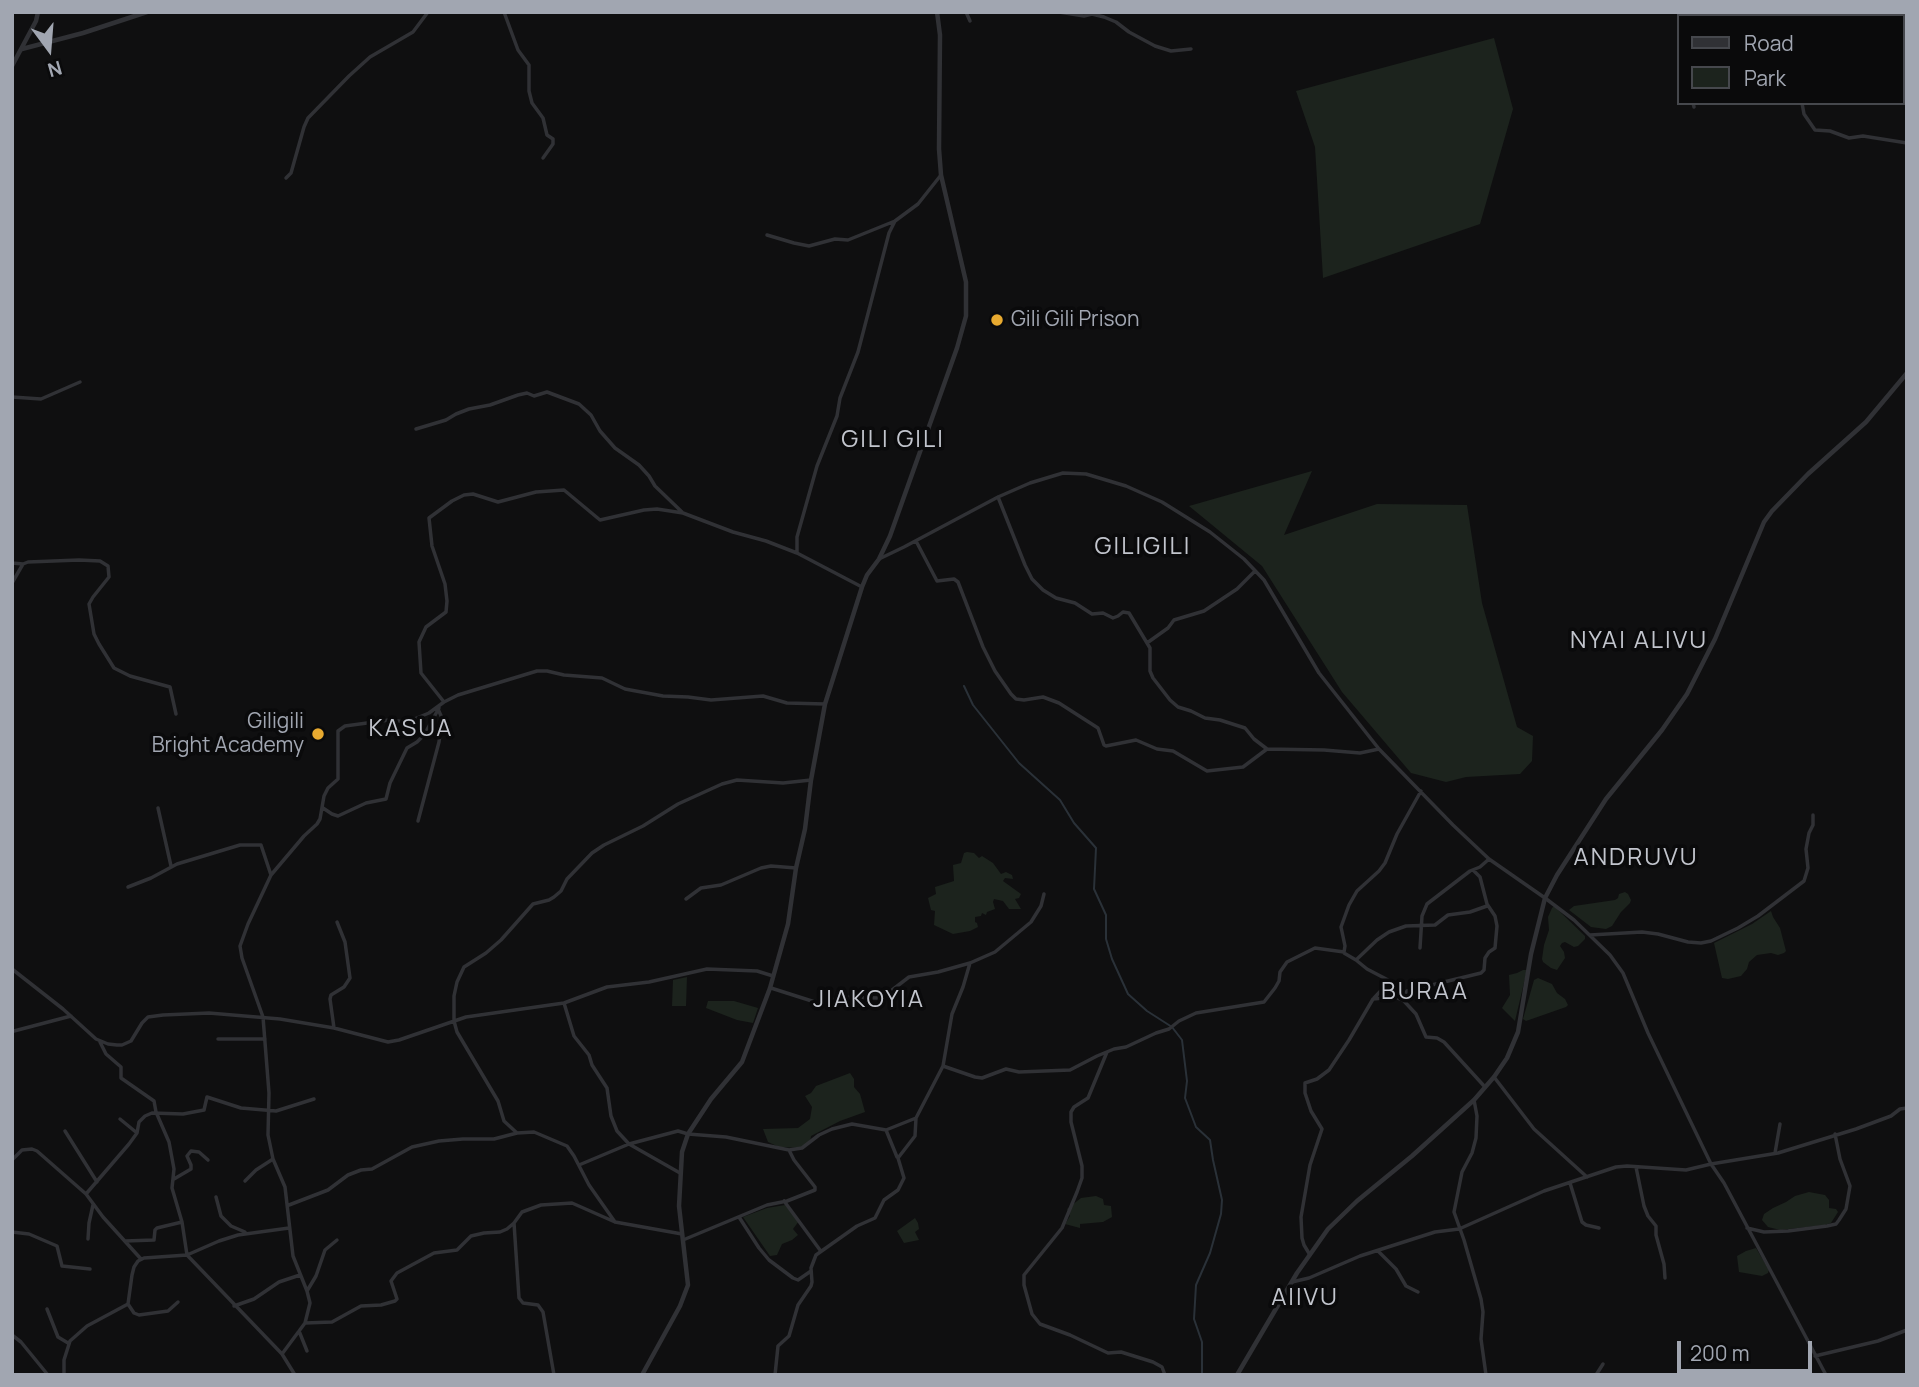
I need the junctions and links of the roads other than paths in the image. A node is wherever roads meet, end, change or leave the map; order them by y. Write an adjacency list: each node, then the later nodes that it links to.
1 (37, 12): 9 (street)
2 (147, 12): 9 (street)
3 (428, 12): 16 (street)
4 (504, 12): 14 (street)
5 (937, 12): 15 (street)
6 (966, 12): 8 (street)
7 (1059, 12): 10 (street)
8 (970, 21)
9 (22, 49): 11 (street)
10 (1191, 49)
11 (12, 66)
12 (1802, 105): 13 (street)
13 (1907, 143)
14 (542, 158)
15 (942, 175): 17 (street); 27 (street)
16 (286, 178)
17 (895, 220): 18 (street); 26 (street)
18 (767, 235)
19 (1906, 376): 53 (street)
20 (80, 382): 21 (street)
21 (12, 397)
22 (416, 429): 24 (street)
23 (998, 497): 25 (street); 30 (street); 33 (street)
24 (683, 513): 26 (street); 34 (street)
25 (916, 541): 27 (street); 38 (street)
26 (797, 553): 32 (street)
27 (879, 559): 32 (street)
28 (12, 563): 29 (street)
29 (23, 564): 31 (street); 37 (street)
30 (1255, 571): 33 (street); 39 (street)
31 (12, 583)
32 (862, 587): 35 (street)
33 (1147, 643): 38 (street)
34 (444, 702): 35 (street); 36 (street)
35 (825, 704): 40 (street)
36 (439, 708): 42 (street); 42 (street); 45 (street)
37 (176, 714)
38 (1268, 749): 39 (street)
39 (1379, 749): 41 (street)
40 (810, 780): 48 (street); 71 (street)
41 (1421, 791): 46 (street); 60 (street)
42 (322, 807): 50 (street)
43 (159, 808): 47 (street)
44 (1813, 816): 58 (street)
45 (418, 821)
46 (1489, 859): 49 (street); 53 (street)
47 (172, 866): 50 (street); 51 (street)
48 (796, 868): 54 (street); 64 (street)
49 (1473, 870): 55 (street); 57 (street)
50 (271, 874): 70 (street)
51 (128, 887)
52 (1044, 894): 62 (street)
53 (1545, 898): 58 (street); 79 (street)
54 (686, 899)
55 (1488, 906): 57 (street); 67 (street)
56 (337, 922): 72 (street)
57 (1422, 925): 59 (street); 61 (street)
58 (1590, 936): 102 (street)
59 (1420, 948)
60 (1344, 952): 61 (street); 77 (street)
61 (1356, 960): 66 (street)
62 (970, 963): 65 (street); 78 (street)
63 (12, 969): 69 (street)
64 (773, 976): 65 (street); 68 (street)
65 (770, 988): 93 (street)
66 (1373, 999): 67 (street); 133 (street)
67 (1403, 1000): 80 (street)
68 (564, 1003): 71 (street); 95 (street)
69 (71, 1016): 73 (street); 76 (street)
70 (263, 1017): 72 (street); 75 (street); 76 (street)
71 (454, 1021): 72 (street); 92 (street)
72 (334, 1028)
73 (14, 1031)
74 (218, 1039): 75 (street)
75 (265, 1039): 84 (street)
76 (100, 1042): 85 (street)
77 (1107, 1052): 78 (street); 162 (street)
78 (943, 1066): 86 (street)
79 (1494, 1077): 80 (street); 106 (street)
80 (1485, 1087): 82 (street)
81 (314, 1100): 84 (street)
82 (1474, 1100): 123 (street); 133 (street)
83 (1907, 1108): 94 (street)
84 (268, 1111): 85 (street); 98 (street)
85 (156, 1112): 91 (street); 107 (street)
86 (916, 1118): 89 (street); 99 (street)
87 (120, 1119): 91 (street)
88 (1780, 1124): 97 (street)
89 (886, 1130): 96 (street); 99 (street)
90 (65, 1131): 109 (street)
91 (137, 1133): 109 (street)
92 (517, 1133): 103 (street); 115 (street)
93 (688, 1134): 95 (street); 96 (street); 105 (street)
94 (1835, 1134): 97 (street); 122 (street)
95 (629, 1144): 103 (street); 105 (street)
96 (789, 1150): 113 (street)
97 (1774, 1154): 102 (street)
98 (273, 1158): 108 (street); 115 (street)
99 (898, 1158): 130 (street)
100 (12, 1160): 111 (street)
101 (208, 1160): 107 (street)
102 (1711, 1164): 104 (street); 122 (street)
103 (579, 1165): 118 (street)
104 (1636, 1167): 106 (street); 138 (street)
105 (680, 1172): 126 (street)
106 (1587, 1177): 110 (street)
107 (174, 1179): 117 (street)
108 (245, 1181)
109 (97, 1182): 111 (street)
110 (1570, 1183): 121 (street); 123 (street)
111 (86, 1194): 114 (street)
112 (216, 1197): 125 (street)
113 (784, 1201): 116 (street); 130 (street)
114 (93, 1205): 127 (street); 129 (street)
115 (289, 1205): 120 (street)
116 (739, 1217): 126 (street); 136 (street)
117 (182, 1222): 129 (street); 132 (street)
118 (615, 1222): 119 (street); 126 (street)
119 (514, 1223): 146 (street); 159 (street)
120 (289, 1228): 125 (street); 137 (street)
121 (1599, 1228)
122 (1747, 1228): 153 (street)
123 (1459, 1229): 131 (street); 155 (street)
124 (12, 1233): 135 (street)
125 (247, 1233): 132 (street)
126 (682, 1237): 160 (street)
127 (88, 1239)
128 (337, 1240): 140 (street)
129 (125, 1241): 134 (street)
130 (820, 1250): 136 (street)
131 (1379, 1251): 139 (street); 141 (street)
132 (187, 1255): 134 (street); 144 (street)
133 (1310, 1255): 139 (street)
134 (141, 1259): 143 (street)
135 (90, 1269)
136 (811, 1271): 161 (street)
137 (300, 1275): 140 (street); 144 (street)
138 (1665, 1278)
139 (1292, 1282): 163 (street)
140 (307, 1291): 146 (street)
141 (1418, 1292)
142 (178, 1303): 143 (street)
143 (128, 1304): 150 (street)
144 (234, 1306): 152 (street)
145 (47, 1309): 150 (street)
146 (304, 1323): 148 (street)
147 (1907, 1330): 153 (street)
148 (299, 1331): 151 (street); 152 (street)
149 (12, 1335): 156 (street)
150 (68, 1343): 157 (street)
151 (307, 1351)
152 (282, 1354): 158 (street)
153 (1815, 1356): 165 (street)
154 (1603, 1364): 164 (street)
155 (1484, 1374)
156 (48, 1375)
157 (64, 1375)
158 (295, 1375)
159 (554, 1375)
160 (642, 1375)
161 (775, 1375)
162 (1165, 1375)
163 (1237, 1375)
164 (1596, 1375)
165 (1826, 1375)

